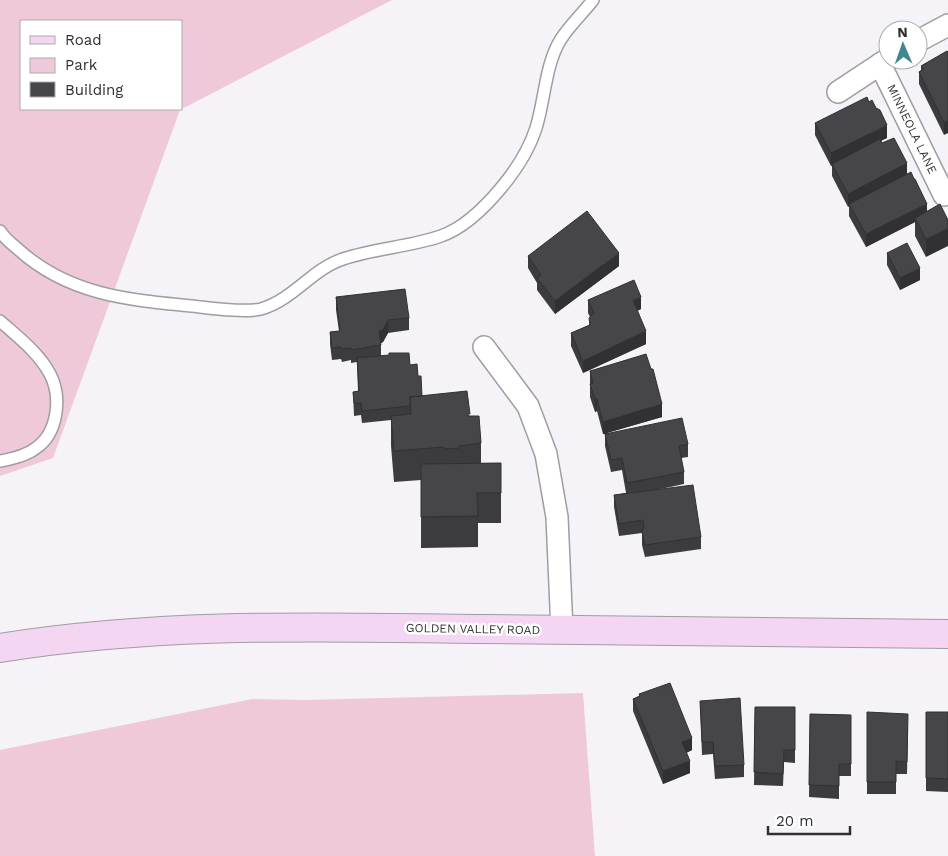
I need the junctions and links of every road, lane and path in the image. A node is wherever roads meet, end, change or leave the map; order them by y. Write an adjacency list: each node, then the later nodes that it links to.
1 (593, 0): 8 (lane)
2 (948, 25): 3 (street)
3 (928, 36)
4 (878, 65): 6 (street)
5 (888, 70): 7 (street, MINNEOLA LANE)
6 (838, 92)
7 (944, 195)
8 (0, 231)
9 (0, 321): 11 (lane)
10 (484, 347): 12 (street)
11 (0, 461)
12 (562, 630): 13 (main road, GOLDEN VALLEY ROAD); 14 (main road, GOLDEN VALLEY ROAD)
13 (948, 634)
14 (0, 648)

